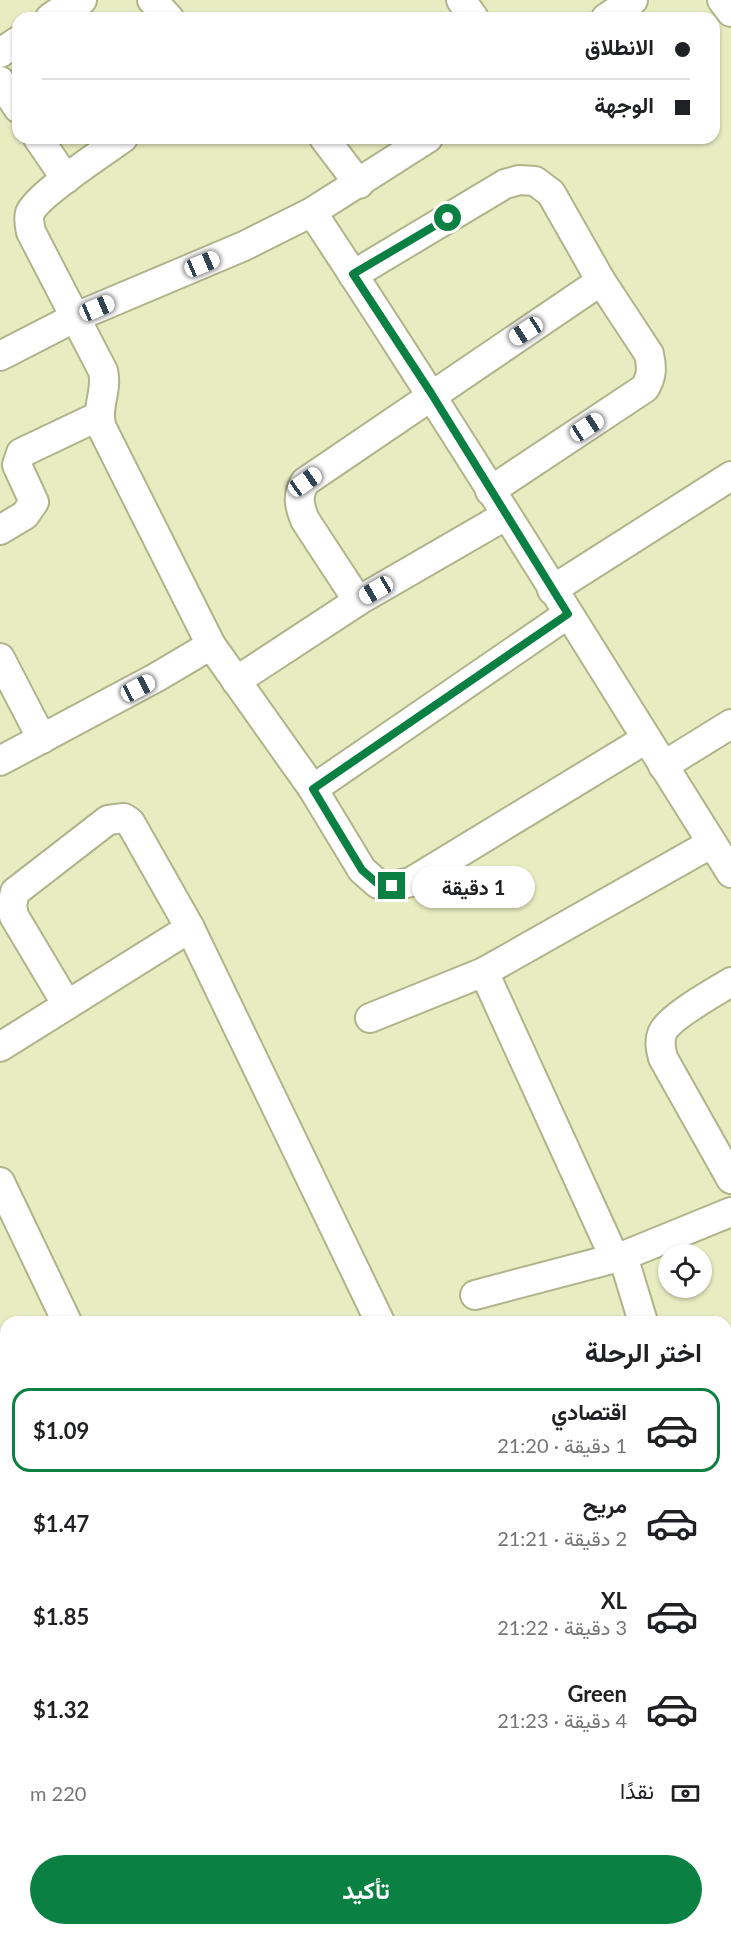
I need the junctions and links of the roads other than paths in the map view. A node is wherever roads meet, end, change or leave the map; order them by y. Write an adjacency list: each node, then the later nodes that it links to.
1 (152, 0): 4 (street)
2 (633, 0): 5 (street)
3 (722, 0): 6 (street)
4 (163, 12)
5 (615, 12)
6 (731, 12)
7 (0, 81): 8 (street)
8 (12, 99)
9 (42, 144): 13 (street)
10 (115, 144): 13 (street)
11 (329, 144): 14 (street)
12 (419, 144): 14 (street)
13 (66, 179): 18 (street)
14 (359, 184): 15 (street)
15 (312, 212): 16 (street); 18 (street)
16 (353, 274): 17 (street); 20 (street)
17 (601, 281): 20 (street); 23 (street)
18 (76, 317): 19 (street); 21 (street)
19 (0, 356)
20 (431, 393): 23 (street); 27 (street)
21 (99, 416): 25 (street); 29 (street)
22 (731, 476): 26 (street)
23 (490, 491): 24 (street)
24 (505, 516): 26 (street); 27 (street)
25 (0, 531)
26 (552, 590): 28 (street)
27 (358, 601): 31 (street)
28 (568, 614): 34 (street); 37 (street)
29 (211, 645): 31 (street); 33 (street)
30 (0, 658): 33 (street)
31 (236, 681): 37 (street)
32 (731, 724): 36 (street)
33 (42, 739): 35 (street)
34 (646, 739): 36 (street); 37 (street)
35 (0, 761)
36 (663, 766): 38 (street)
37 (313, 789)
38 (712, 843): 39 (street); 41 (street)
39 (731, 873)
40 (190, 928): 43 (street); 43 (street); 52 (street)
41 (484, 972): 44 (street); 49 (street)
42 (731, 982): 46 (street)
43 (67, 1005): 45 (street)
44 (370, 1018)
45 (0, 1047)
46 (731, 1179)
47 (0, 1182): 51 (street)
48 (731, 1212): 49 (street)
49 (619, 1257): 50 (street); 53 (street)
50 (475, 1295)
51 (64, 1316)
52 (377, 1316)
53 (641, 1316)

